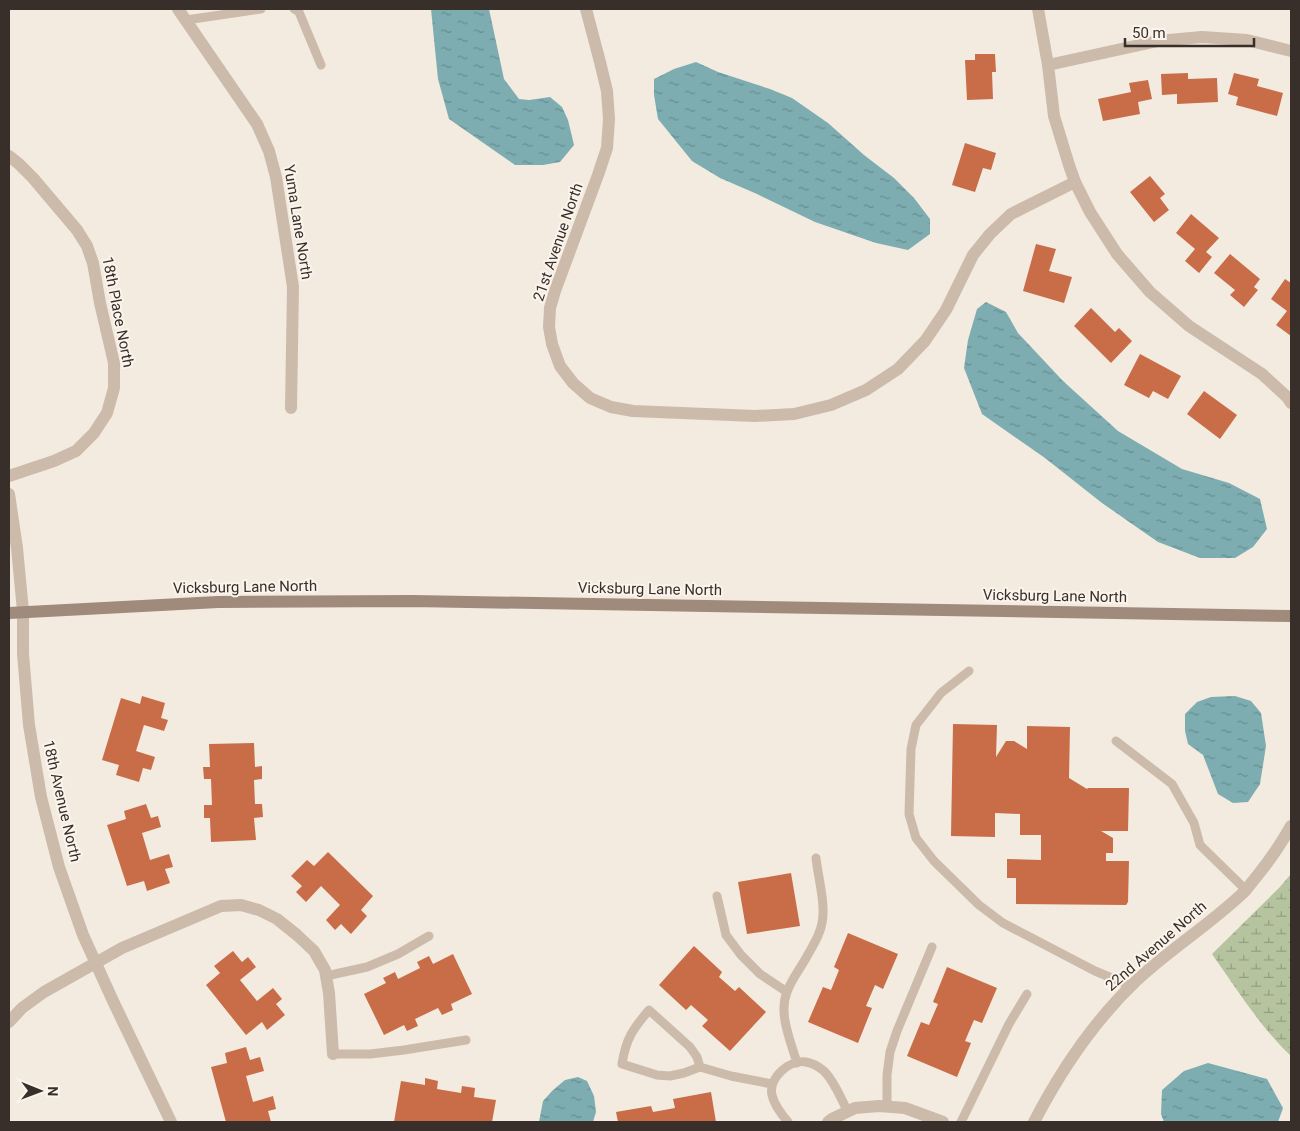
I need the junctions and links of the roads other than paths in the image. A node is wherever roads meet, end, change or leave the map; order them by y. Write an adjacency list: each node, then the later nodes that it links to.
1 (178, 9): 6 (street, Yuma Lane North)
2 (261, 9): 6 (lane)
3 (294, 9): 8 (lane)
4 (586, 9): 11 (street, 21st Avenue North)
5 (1038, 9): 9 (street)
6 (186, 20): 13 (street, Yuma Lane North)
7 (1291, 49): 9 (street)
8 (321, 65)
9 (1048, 65): 11 (street)
10 (9, 156): 14 (street, 18th Place North)
11 (1075, 182): 12 (street)
12 (1291, 403)
13 (291, 408)
14 (9, 476)
15 (9, 494): 16 (street, 18th Avenue North)
16 (23, 611): 17 (main road, Vicksburg Lane North); 18 (main road, Vicksburg Lane North); 27 (street, 18th Avenue North)
17 (9, 613)
18 (1291, 616)
19 (969, 671): 29 (lane)
20 (1116, 741): 23 (lane)
21 (1291, 826): 23 (street, 22nd Avenue North)
22 (816, 858): 30 (lane)
23 (1246, 890): 29 (street, 22nd Avenue North)
24 (717, 896): 30 (lane)
25 (428, 936): 28 (lane)
26 (932, 947): 38 (lane)
27 (95, 962): 28 (street); 32 (street); 41 (street, 18th Avenue North)
28 (326, 976): 34 (street)
29 (1131, 986): 45 (street, 22nd Avenue North)
30 (786, 992): 35 (lane)
31 (1027, 994): 44 (lane)
32 (9, 1022)
33 (466, 1040): 34 (lane)
34 (333, 1054)
35 (797, 1064): 37 (lane); 39 (lane)
36 (700, 1067): 36 (lane); 37 (lane)
37 (772, 1084): 42 (lane)
38 (887, 1106): 39 (street); 40 (street)
39 (848, 1112): 43 (street)
40 (939, 1121)
41 (171, 1122)
42 (788, 1122)
43 (828, 1122)
44 (961, 1122)
45 (1034, 1122)

